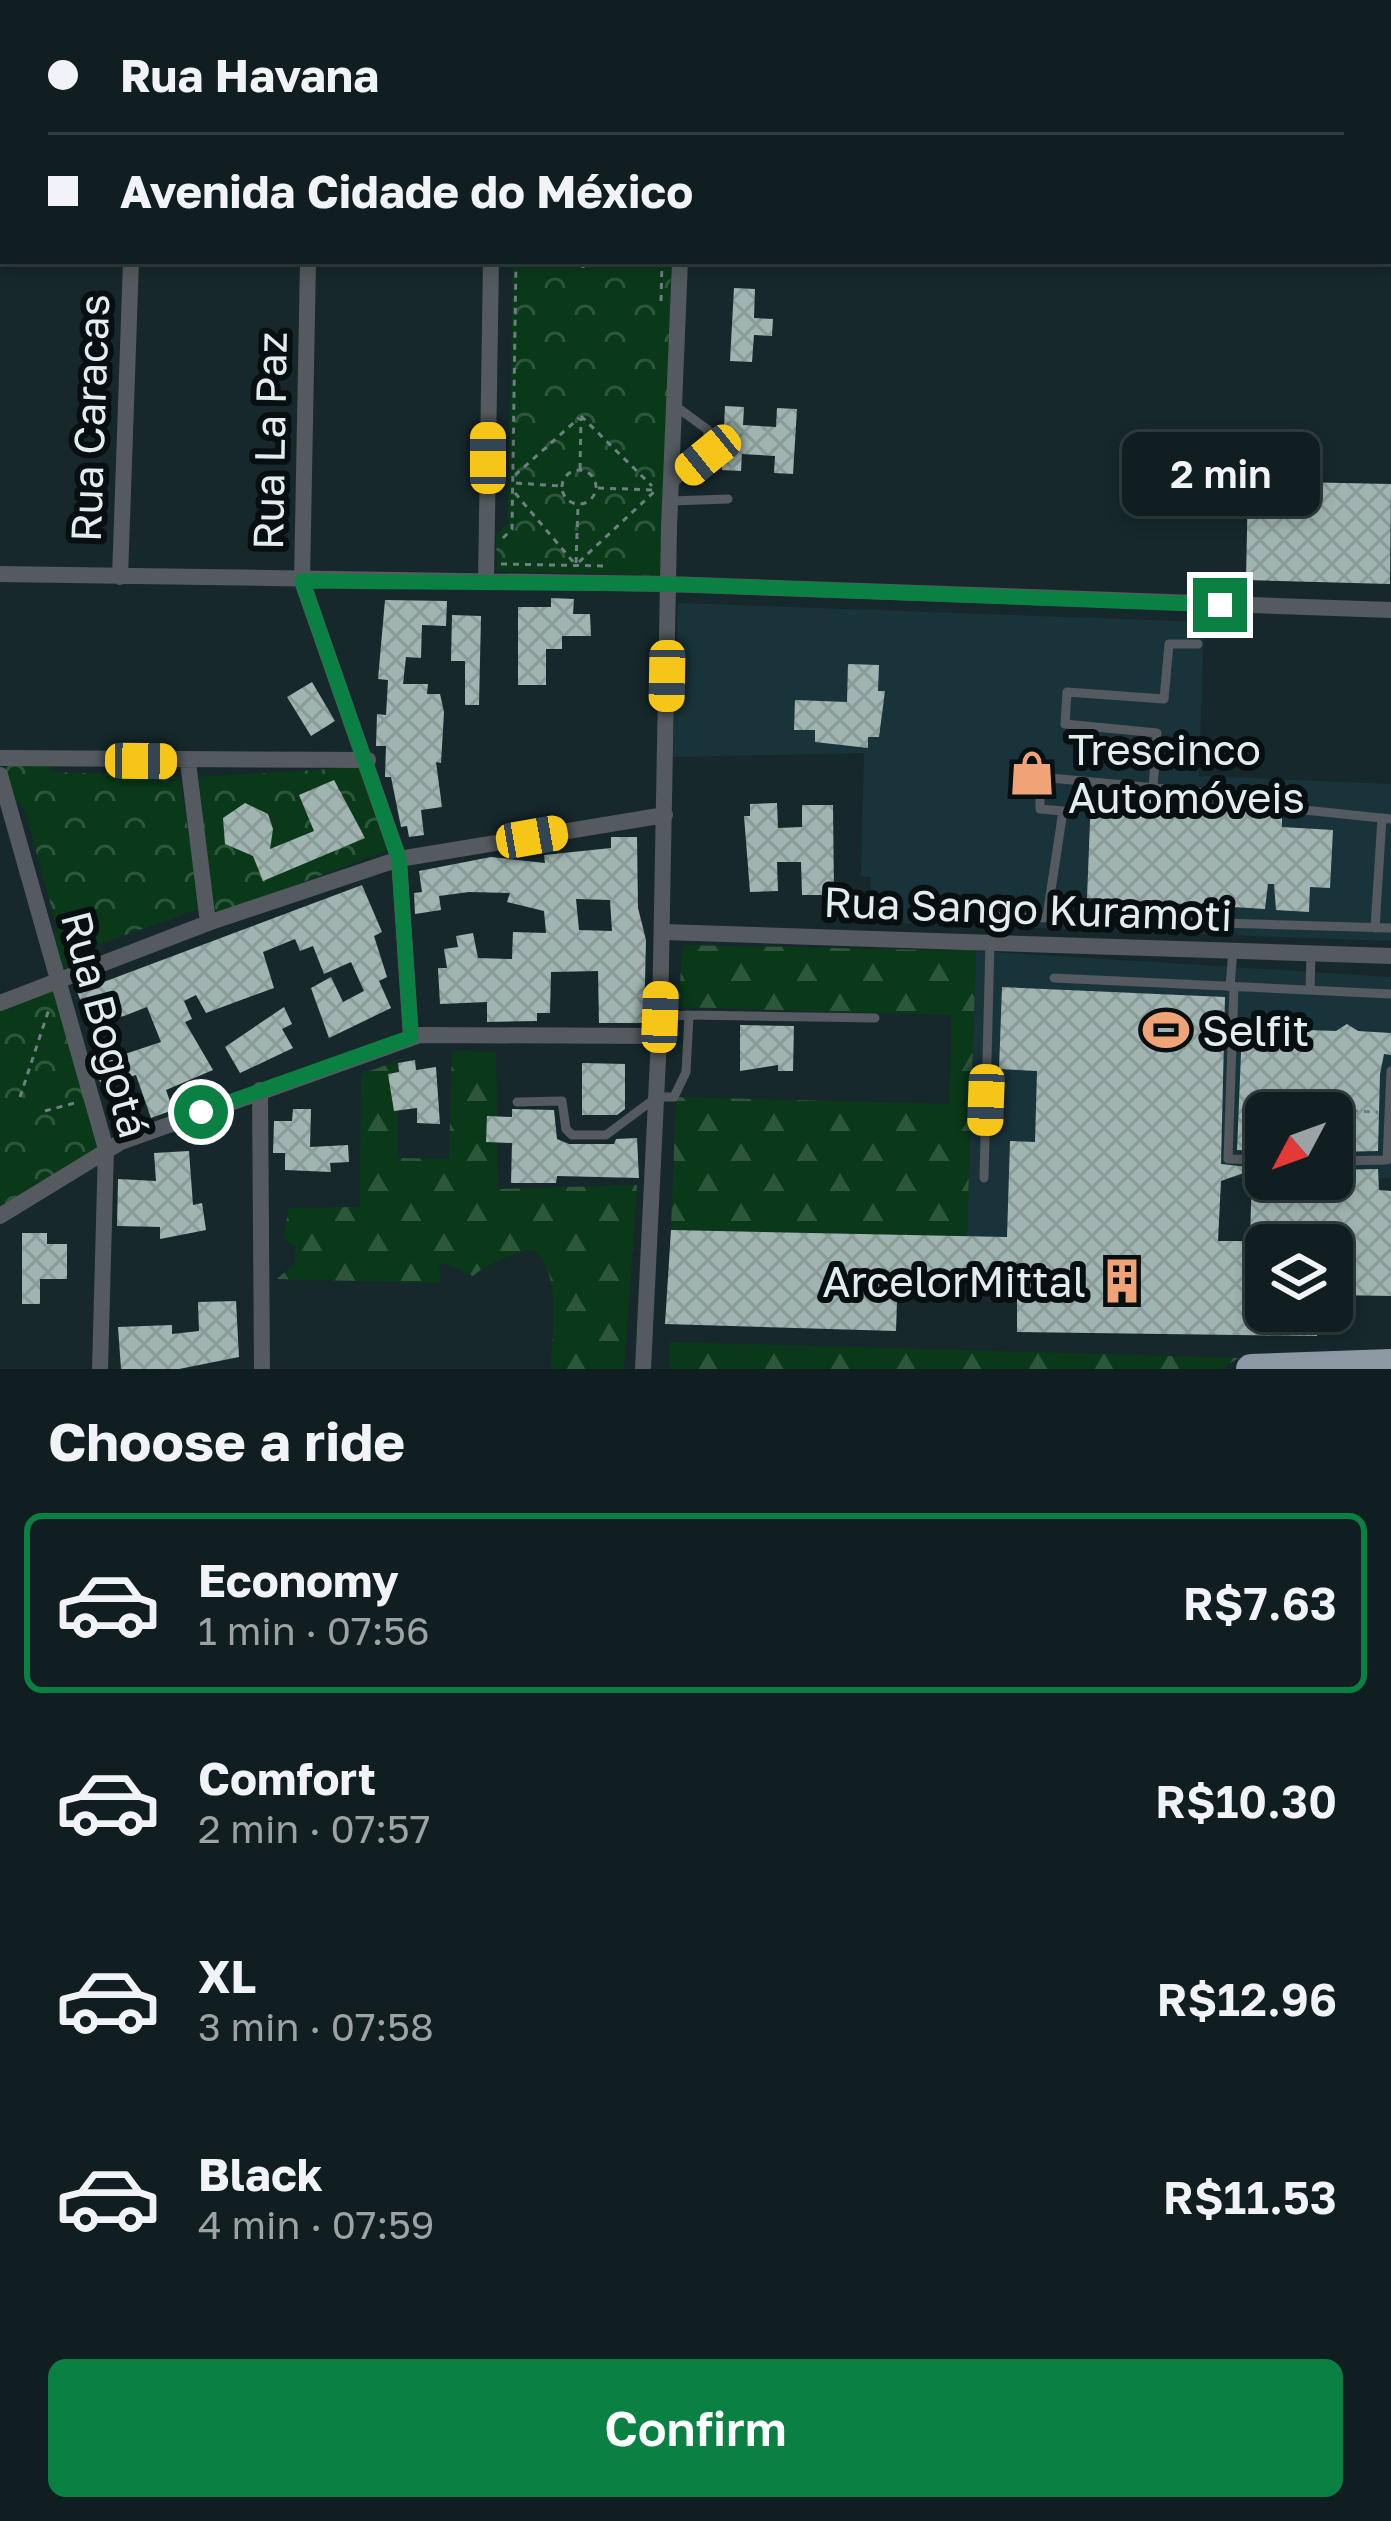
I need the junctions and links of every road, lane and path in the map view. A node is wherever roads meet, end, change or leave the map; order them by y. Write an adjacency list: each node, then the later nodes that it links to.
1 (130, 264): 24 (street, Rua Caracas)
2 (308, 264): 25 (street, Rua La Paz)
3 (490, 264): 26 (street)
4 (516, 264): 12 (path)
5 (583, 264): 7 (path)
6 (680, 264): 8 (street)
7 (583, 268)
8 (674, 405): 16 (street); 16 (lane)
9 (580, 416): 11 (path); 12 (path); 16 (path)
10 (657, 469): 16 (path)
11 (580, 470): 13 (path); 14 (path)
12 (512, 480): 13 (path); 15 (path)
13 (562, 487): 18 (path)
14 (596, 488): 16 (path); 18 (path)
15 (513, 490): 19 (path); 21 (path)
16 (664, 496): 17 (lane); 21 (path); 27 (street)
17 (728, 499)
18 (578, 505): 21 (path)
19 (501, 540)
20 (500, 564): 21 (path)
21 (576, 565): 22 (path)
22 (615, 566)
23 (0, 574): 24 (street)
24 (120, 577): 25 (street)
25 (302, 581): 26 (street); 31 (street, Rua La Paz)
26 (487, 581): 27 (street)
27 (668, 584): 28 (street); 35 (street)
28 (1391, 610)
29 (1198, 644): 34 (lane)
30 (0, 758): 32 (street)
31 (368, 760): 32 (street); 37 (street, Rua La Paz)
32 (188, 762): 40 (street)
33 (0, 775): 49 (street, Rua Bogotá)
34 (1153, 788): 36 (lane); 39 (lane)
35 (665, 815): 37 (street); 43 (street)
36 (1387, 819): 41 (lane)
37 (399, 859): 40 (street); 58 (street, Rua La Paz)
38 (983, 916): 39 (lane)
39 (1047, 916): 41 (lane)
40 (208, 923): 49 (street)
41 (1375, 928): 42 (lane)
42 (1391, 928)
43 (663, 932): 44 (street, Rua Sango Kuramoti); 55 (street)
44 (989, 942): 45 (street, Rua Sango Kuramoti); 72 (lane)
45 (1233, 950): 46 (street, Rua Sango Kuramoti); 50 (lane)
46 (1311, 952): 47 (street, Rua Sango Kuramoti); 51 (lane)
47 (1391, 956)
48 (1054, 978): 50 (lane)
49 (59, 984): 53 (street); 61 (path); 63 (street, Rua Bogotá)
50 (1232, 987): 51 (lane); 66 (lane)
51 (1310, 989): 52 (lane)
52 (1391, 994)
53 (0, 1003)
54 (689, 1015): 55 (lane); 56 (lane); 62 (lane)
55 (660, 1017): 57 (street)
56 (875, 1018)
57 (659, 1036): 58 (street); 62 (street)
58 (411, 1037): 60 (street)
59 (1391, 1071): 65 (lane)
60 (260, 1090): 69 (street); 76 (street)
61 (20, 1097)
62 (658, 1097): 64 (lane); 77 (street)
63 (92, 1098): 67 (path); 69 (street, Rua Bogotá)
64 (517, 1102)
65 (1390, 1102): 68 (lane)
66 (1230, 1107): 68 (path); 70 (lane)
67 (44, 1111)
68 (1390, 1112): 71 (lane)
69 (106, 1149): 73 (street); 75 (street, Rua Bogotá)
70 (1245, 1159)
71 (1353, 1161)
72 (984, 1178)
73 (0, 1216)
74 (1391, 1364): 78 (highway)
75 (100, 1369)
76 (262, 1369)
77 (643, 1369)
78 (1251, 1369)

